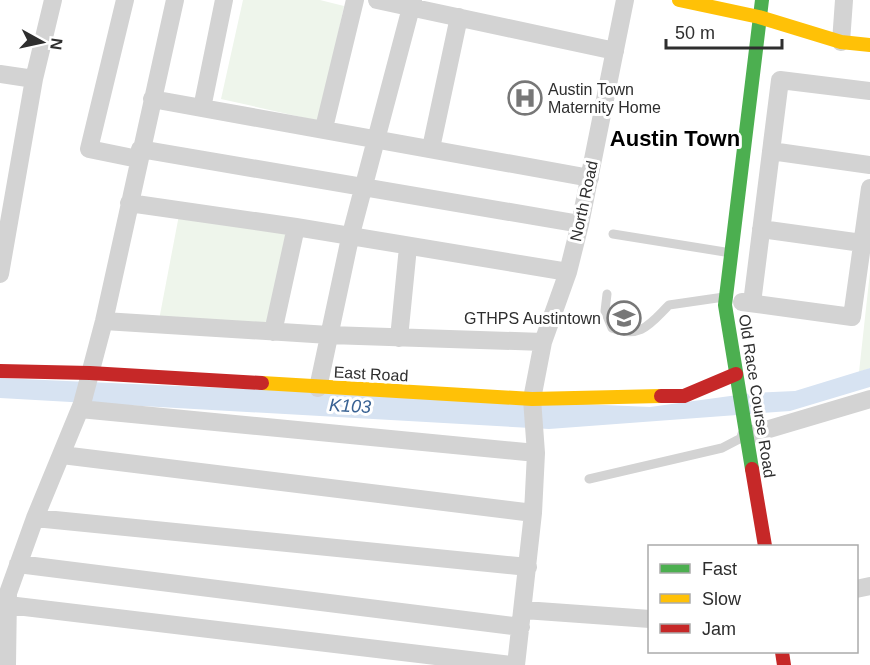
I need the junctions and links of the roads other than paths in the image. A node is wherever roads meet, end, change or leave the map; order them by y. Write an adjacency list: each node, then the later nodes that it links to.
1 (53, 0): 18 (street)
2 (125, 0): 26 (street)
3 (175, 0): 20 (street)
4 (224, 0): 21 (street)
5 (355, 0): 22 (street)
6 (377, 0): 11 (street)
7 (625, 0): 16 (street, North Road)
8 (679, 0): 13 (street)
9 (762, 0): 13 (street, Old Race Course Road)
10 (844, 0): 14 (street)
11 (412, 4): 12 (street); 23 (street)
12 (459, 17): 16 (street); 24 (street)
13 (759, 17): 14 (street); 39 (street, Old Race Course Road)
14 (842, 42): 15 (street)
15 (870, 45)
16 (615, 51): 28 (street, North Road)
17 (0, 74): 18 (street)
18 (34, 79): 40 (street)
19 (870, 91): 25 (street)
20 (152, 99): 21 (street); 26 (street)
21 (202, 108): 22 (street)
22 (324, 128): 23 (street)
23 (377, 138): 24 (street); 29 (street)
24 (430, 148): 28 (street)
25 (771, 151): 27 (street); 34 (street)
26 (139, 154): 29 (street); 31 (street)
27 (870, 165)
28 (590, 178): 32 (street, North Road)
29 (362, 187): 32 (street); 36 (street)
30 (870, 188): 37 (street)
31 (129, 203): 33 (street); 45 (street)
32 (580, 224): 41 (street, North Road)
33 (296, 227): 36 (street); 46 (street)
34 (761, 229): 37 (street); 44 (street)
35 (613, 234): 39 (lane)
36 (350, 238): 38 (street); 47 (street)
37 (862, 243): 44 (street)
38 (408, 247): 41 (street); 48 (street)
39 (731, 253): 43 (street, Old Race Course Road)
40 (1, 265)
41 (568, 272): 49 (street, North Road)
42 (607, 294): 43 (lane)
43 (726, 298): 44 (street); 51 (street, Old Race Course Road)
44 (752, 303)
45 (104, 321): 46 (street); 52 (street)
46 (273, 332): 47 (street)
47 (329, 335): 48 (street); 53 (street)
48 (399, 338): 49 (street)
49 (543, 342): 54 (street, North Road)
50 (0, 371): 52 (street, East Road)
51 (736, 374): 54 (street, East Road); 57 (street, Old Race Course Road)
52 (89, 377): 53 (street, East Road); 56 (street)
53 (318, 388): 54 (street, East Road)
54 (532, 399): 58 (street, North Road)
55 (870, 399): 57 (street)
56 (81, 407): 58 (street); 59 (street)
57 (746, 436): 60 (lane); 63 (street, Old Race Course Road)
58 (536, 453): 61 (street, North Road)
59 (62, 455): 61 (street); 62 (street)
60 (589, 479)
61 (533, 513): 65 (street, North Road)
62 (35, 518): 64 (street); 65 (street)
63 (765, 545)
64 (18, 564): 66 (street); 67 (street)
65 (528, 567): 67 (street, North Road)
66 (8, 605): 69 (street); 70 (street)
67 (522, 618): 68 (street); 71 (street, North Road)
68 (648, 619)
69 (7, 665)
70 (512, 665)
71 (516, 665)

